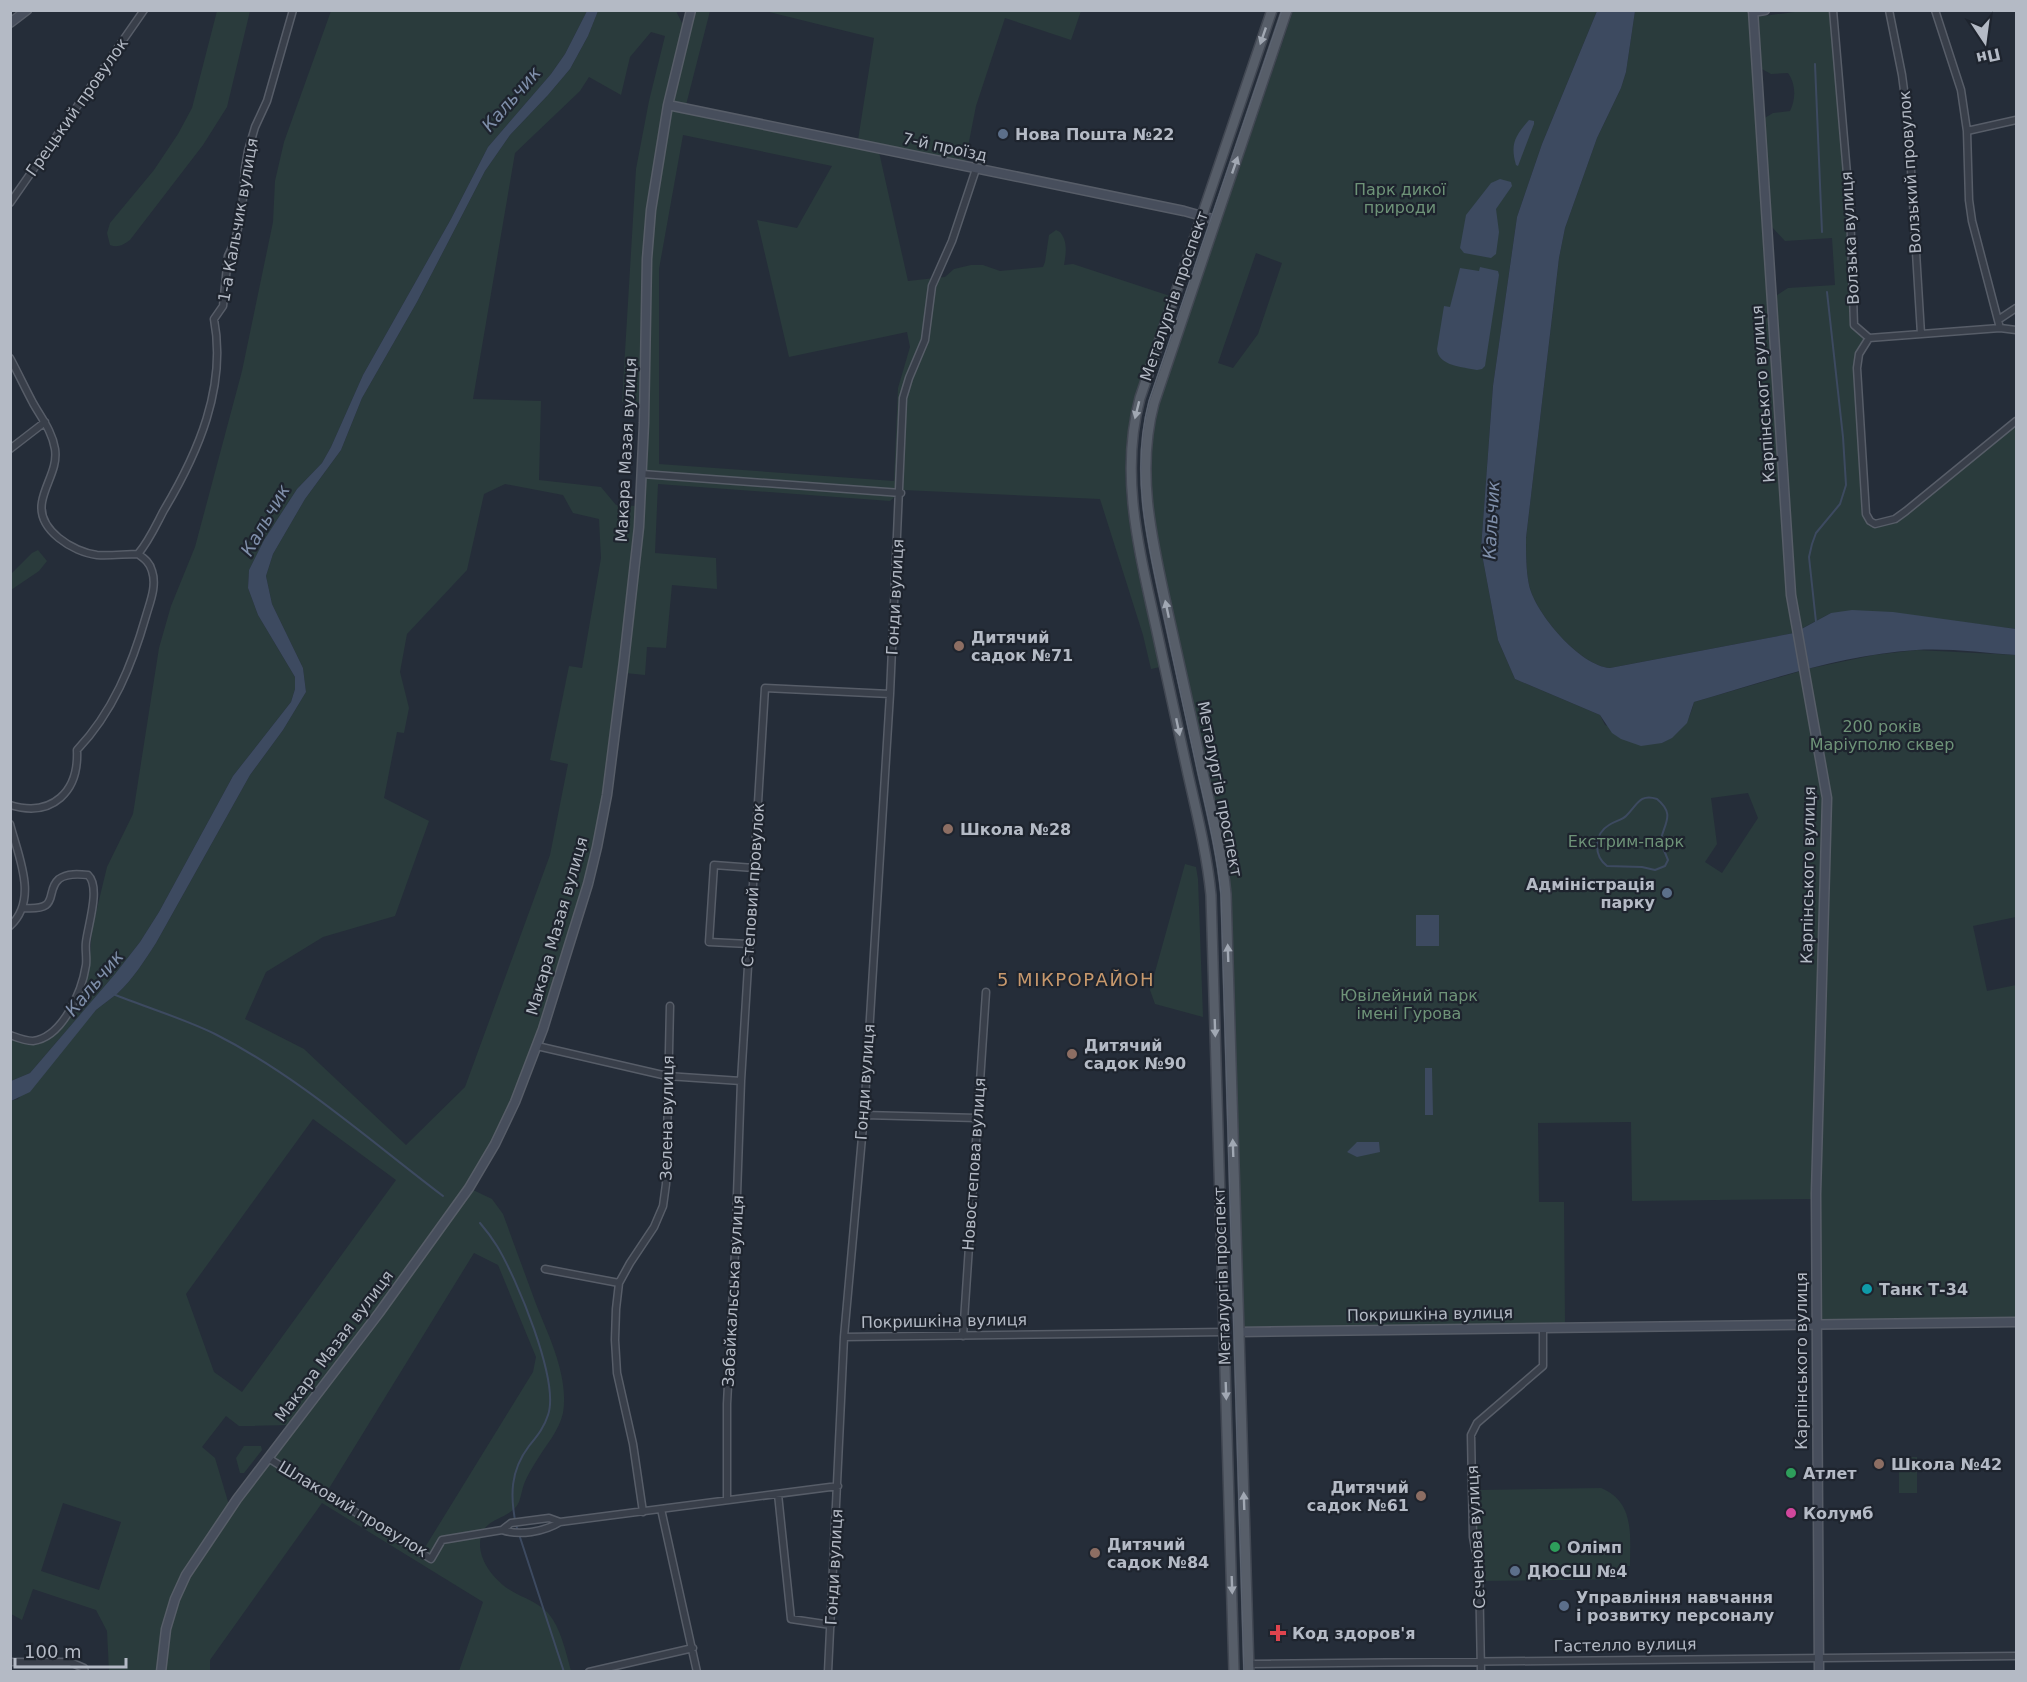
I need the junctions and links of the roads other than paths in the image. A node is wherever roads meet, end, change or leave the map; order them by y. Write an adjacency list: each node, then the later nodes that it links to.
1 (144, 10): 17 (street, Грецький провулок)
2 (293, 10): 32 (street, 1-а Кальчик вулиця)
3 (691, 10): 13 (street, Макара Мазая вулиця)
4 (1272, 10): 18 (main road, Металургів проспект, one-way to 18)
5 (1287, 10): 19 (main road, Металургів проспект, one-way to 5)
6 (1765, 10): 11 (street)
7 (1833, 10): 25 (street, Волзька вулиця)
8 (1889, 10): 24 (street, Волзький провулок)
9 (1935, 10): 15 (street)
10 (24, 11): 12 (street)
11 (1753, 11): 51 (street, Карпінського вулиця)
12 (10, 22)
13 (668, 105): 16 (street, 7-й проїзд); 30 (street, Макара Мазая вулиця)
14 (2016, 120): 15 (street)
15 (1967, 131): 21 (street)
16 (976, 169): 18 (street, 7-й проїзд); 31 (street, Гонди вулиця)
17 (10, 203)
18 (1202, 215): 19 (street, 7-й проїзд); 53 (main road, Металургів проспект, one-way to 53)
19 (1216, 220): 54 (main road, Металургів проспект, one-way to 19)
20 (2016, 308): 21 (street)
21 (1998, 320): 22 (street)
22 (2000, 328): 23 (street); 24 (street)
23 (2016, 330)
24 (1921, 334): 25 (street)
25 (1869, 338): 27 (street)
26 (10, 358): 28 (street)
27 (2016, 421)
28 (45, 422): 29 (street); 32 (street)
29 (10, 449)
30 (642, 474): 31 (street); 43 (street, Макара Мазая вулиця)
31 (901, 493): 33 (street, Гонди вулиця)
32 (138, 554): 34 (street)
33 (890, 694): 36 (street, Степовий провулок); 46 (street, Гонди вулиця)
34 (10, 805)
35 (10, 824): 37 (street)
36 (754, 868): 39 (street, Степовий провулок); 39 (street)
37 (23, 908): 38 (street); 42 (street)
38 (10, 926)
39 (749, 944): 45 (street, Степовий провулок)
40 (986, 992): 47 (street, Новостепова вулиця)
41 (670, 1006): 44 (street, Зелена вулиця)
42 (10, 1035)
43 (537, 1046): 44 (street); 57 (street, Макара Мазая вулиця)
44 (667, 1076): 45 (street); 49 (street, Зелена вулиця)
45 (741, 1081): 60 (street, Забайкальська вулиця)
46 (864, 1115): 47 (street); 56 (street, Гонди вулиця)
47 (977, 1118): 55 (street, Новостепова вулиця)
48 (545, 1269): 49 (street)
49 (619, 1283): 62 (street)
50 (2016, 1322): 51 (street, Покришкіна вулиця)
51 (1815, 1324): 52 (street, Покришкіна вулиця); 68 (street, Карпінського вулиця)
52 (1543, 1328): 54 (street, Покришкіна вулиця); 69 (street, Сєченова вулиця)
53 (1224, 1332): 54 (main road, Покришкіна вулиця); 55 (street, Покришкіна вулиця); 71 (main road, Металургів проспект, one-way to 71)
54 (1239, 1332): 72 (main road, Металургів проспект, one-way to 54)
55 (963, 1336): 56 (street, Покришкіна вулиця)
56 (844, 1337): 58 (street, Гонди вулиця)
57 (268, 1458): 64 (street, Шлаковий провулок); 74 (street, Макара Мазая вулиця)
58 (838, 1486): 59 (street, Шлаковий провулок); 65 (street, Гонди вулиця)
59 (778, 1494): 60 (street, Шлаковий провулок); 65 (street)
60 (727, 1500): 61 (street, Шлаковий провулок)
61 (662, 1509): 62 (street, Шлаковий провулок); 66 (street)
62 (643, 1512): 63 (street, Шлаковий провулок)
63 (560, 1522): 64 (street, Шлаковий провулок); 64 (street, Шлаковий провулок)
64 (502, 1530)
65 (831, 1625): 77 (street, Гонди вулиця)
66 (693, 1648): 75 (street); 76 (street)
67 (2016, 1656): 68 (street, Гастелло вулиця)
68 (1819, 1657): 69 (street, Гастелло вулиця); 79 (street, Карпінського вулиця)
69 (1481, 1661): 72 (street, Гастелло вулиця); 78 (street, Сєченова вулиця)
70 (10, 1662): 73 (street)
71 (1234, 1668): 72 (main road, Гастелло вулиця)
72 (1249, 1668)
73 (85, 1671)
74 (161, 1671)
75 (589, 1671)
76 (697, 1671)
77 (828, 1671)
78 (1481, 1671)
79 (1819, 1671)

